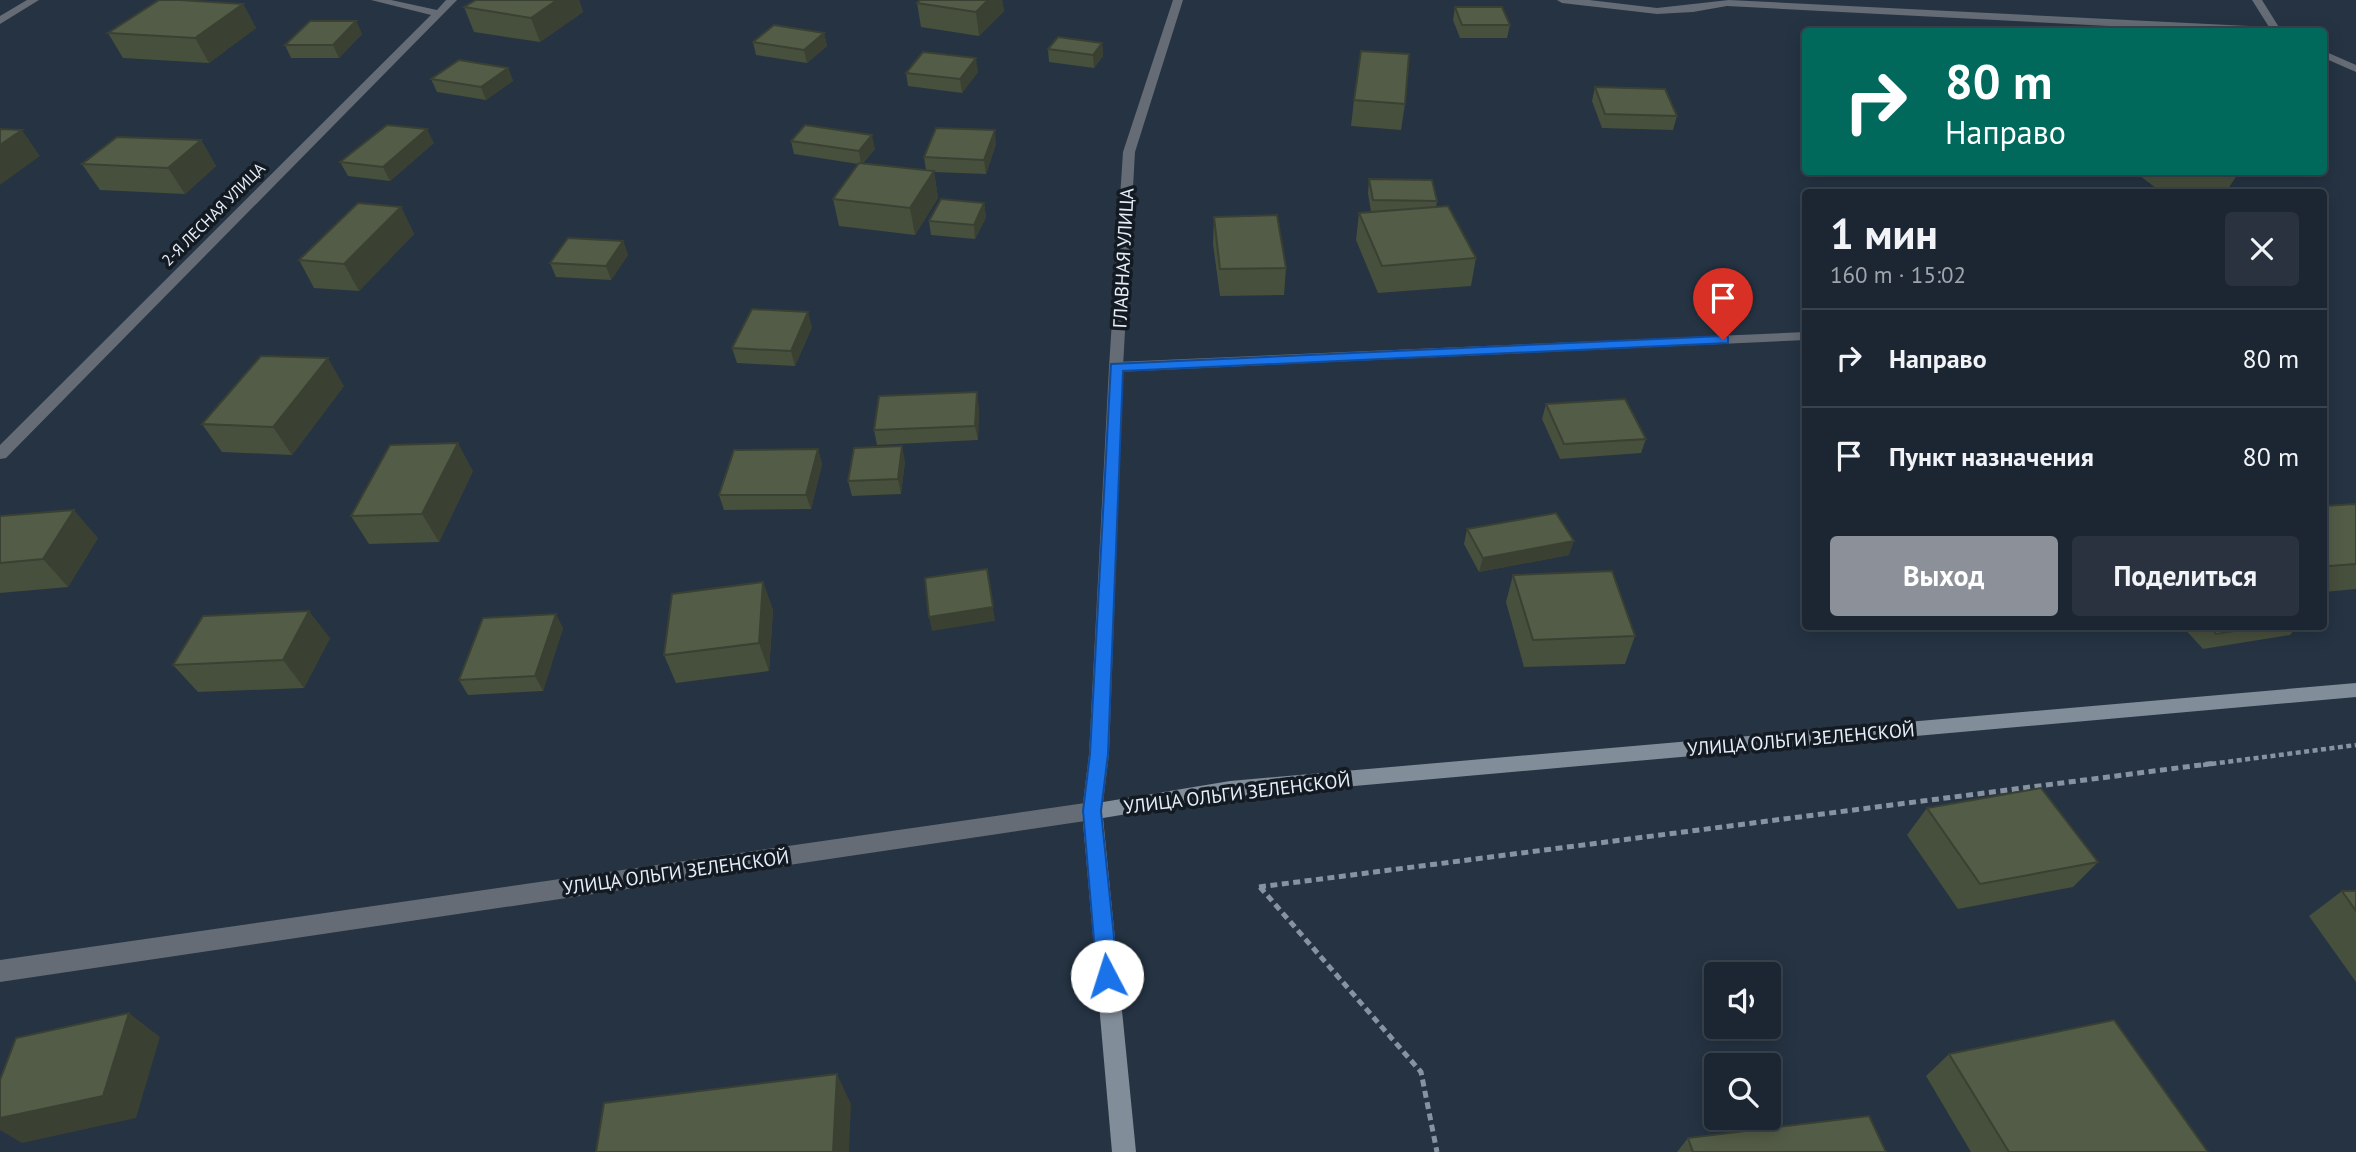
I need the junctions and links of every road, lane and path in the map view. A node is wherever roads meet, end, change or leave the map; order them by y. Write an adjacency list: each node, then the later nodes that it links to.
1 (34, 0): 9 (street)
2 (376, 0): 8 (street)
3 (452, 0): 8 (street, 2-Я ЛЕСНАЯ УЛИЦА)
4 (1176, 0): 15 (street, ГЛАВНАЯ УЛИЦА)
5 (1562, 0): 7 (street)
6 (2256, 0): 11 (street)
7 (1727, 1): 10 (street)
8 (438, 13): 16 (street, 2-Я ЛЕСНАЯ УЛИЦА)
9 (0, 22)
10 (2222, 28)
11 (2275, 28)
12 (2327, 55): 13 (street)
13 (2356, 69)
14 (1802, 336): 15 (street)
15 (1116, 367): 19 (street, ГЛАВНАЯ УЛИЦА)
16 (0, 454)
17 (2356, 690): 19 (main road, УЛИЦА ОЛЬГИ ЗЕЛЕНСКОЙ)
18 (2356, 745): 22 (path)
19 (1092, 811): 20 (street, УЛИЦА ОЛЬГИ ЗЕЛЕНСКОЙ); 21 (main road, ГЛАВНАЯ УЛИЦА)
20 (0, 971)
21 (1124, 1152)
22 (1437, 1152)

